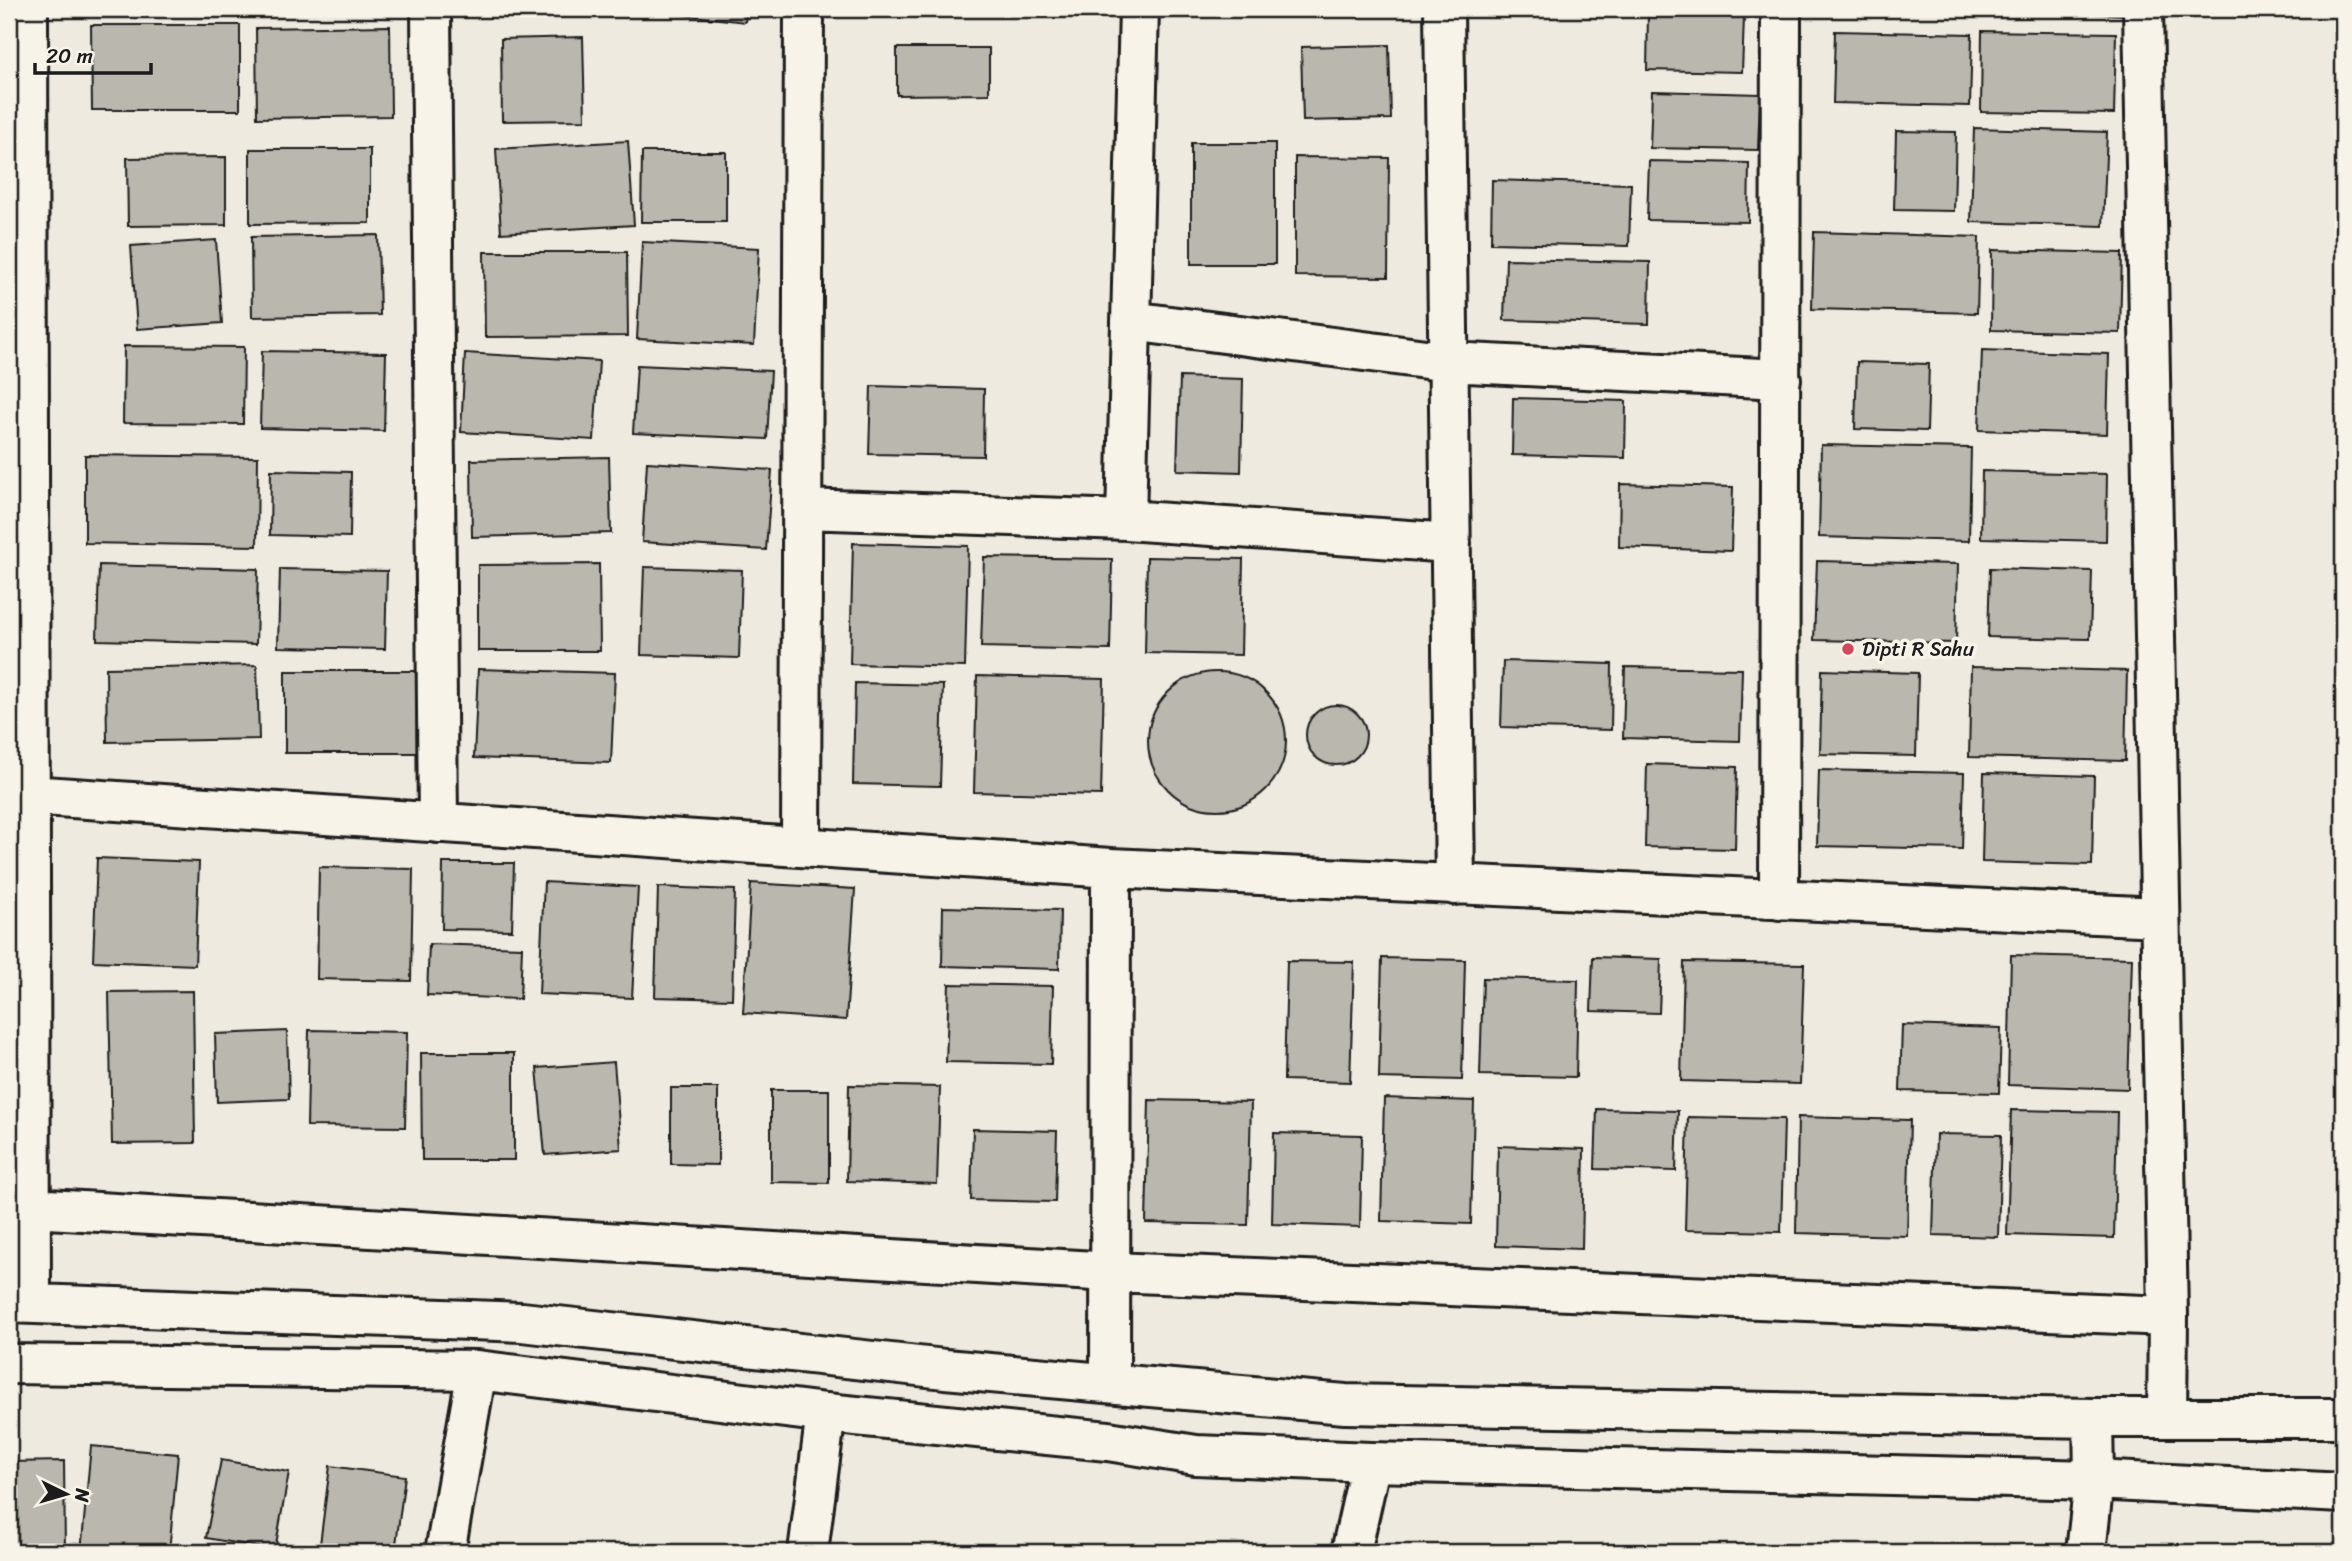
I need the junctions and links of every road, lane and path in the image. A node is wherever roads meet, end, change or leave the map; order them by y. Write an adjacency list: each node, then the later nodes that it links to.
1 (28, 9): 11 (street)
2 (431, 9): 16 (street)
3 (804, 9): 12 (street)
4 (1139, 9): 8 (street)
5 (1444, 9): 9 (street)
6 (1781, 9): 10 (street)
7 (2143, 9): 21 (street)
8 (1131, 321): 9 (street); 13 (street)
9 (1449, 362): 10 (street); 14 (street)
10 (1781, 379): 20 (street)
11 (18, 426): 15 (street)
12 (802, 509): 13 (street); 17 (street)
13 (1126, 520): 14 (street)
14 (1451, 543): 19 (street)
15 (28, 795): 16 (street); 22 (street)
16 (438, 823): 17 (street)
17 (801, 848): 18 (street)
18 (1111, 868): 19 (street); 23 (street)
19 (1455, 885): 20 (street)
20 (1779, 900): 21 (street)
21 (2160, 917): 25 (street)
22 (32, 1208): 23 (street); 24 (street)
23 (1112, 1272): 25 (street); 29 (street)
24 (20, 1304): 27 (street)
25 (2168, 1316): 32 (street)
26 (9, 1364): 28 (street)
27 (945, 1369): 29 (street); 34 (street)
28 (477, 1370): 30 (street); 38 (street)
29 (1110, 1383): 31 (street)
30 (826, 1413): 34 (street); 39 (street)
31 (2093, 1418): 32 (street); 36 (street)
32 (2167, 1418): 33 (street)
33 (2343, 1418)
34 (936, 1424): 35 (street)
35 (1371, 1462): 36 (street); 40 (street)
36 (2094, 1480): 37 (street); 41 (street)
37 (2343, 1493)
38 (445, 1552)
39 (808, 1552)
40 (1351, 1552)
41 (2086, 1552)

